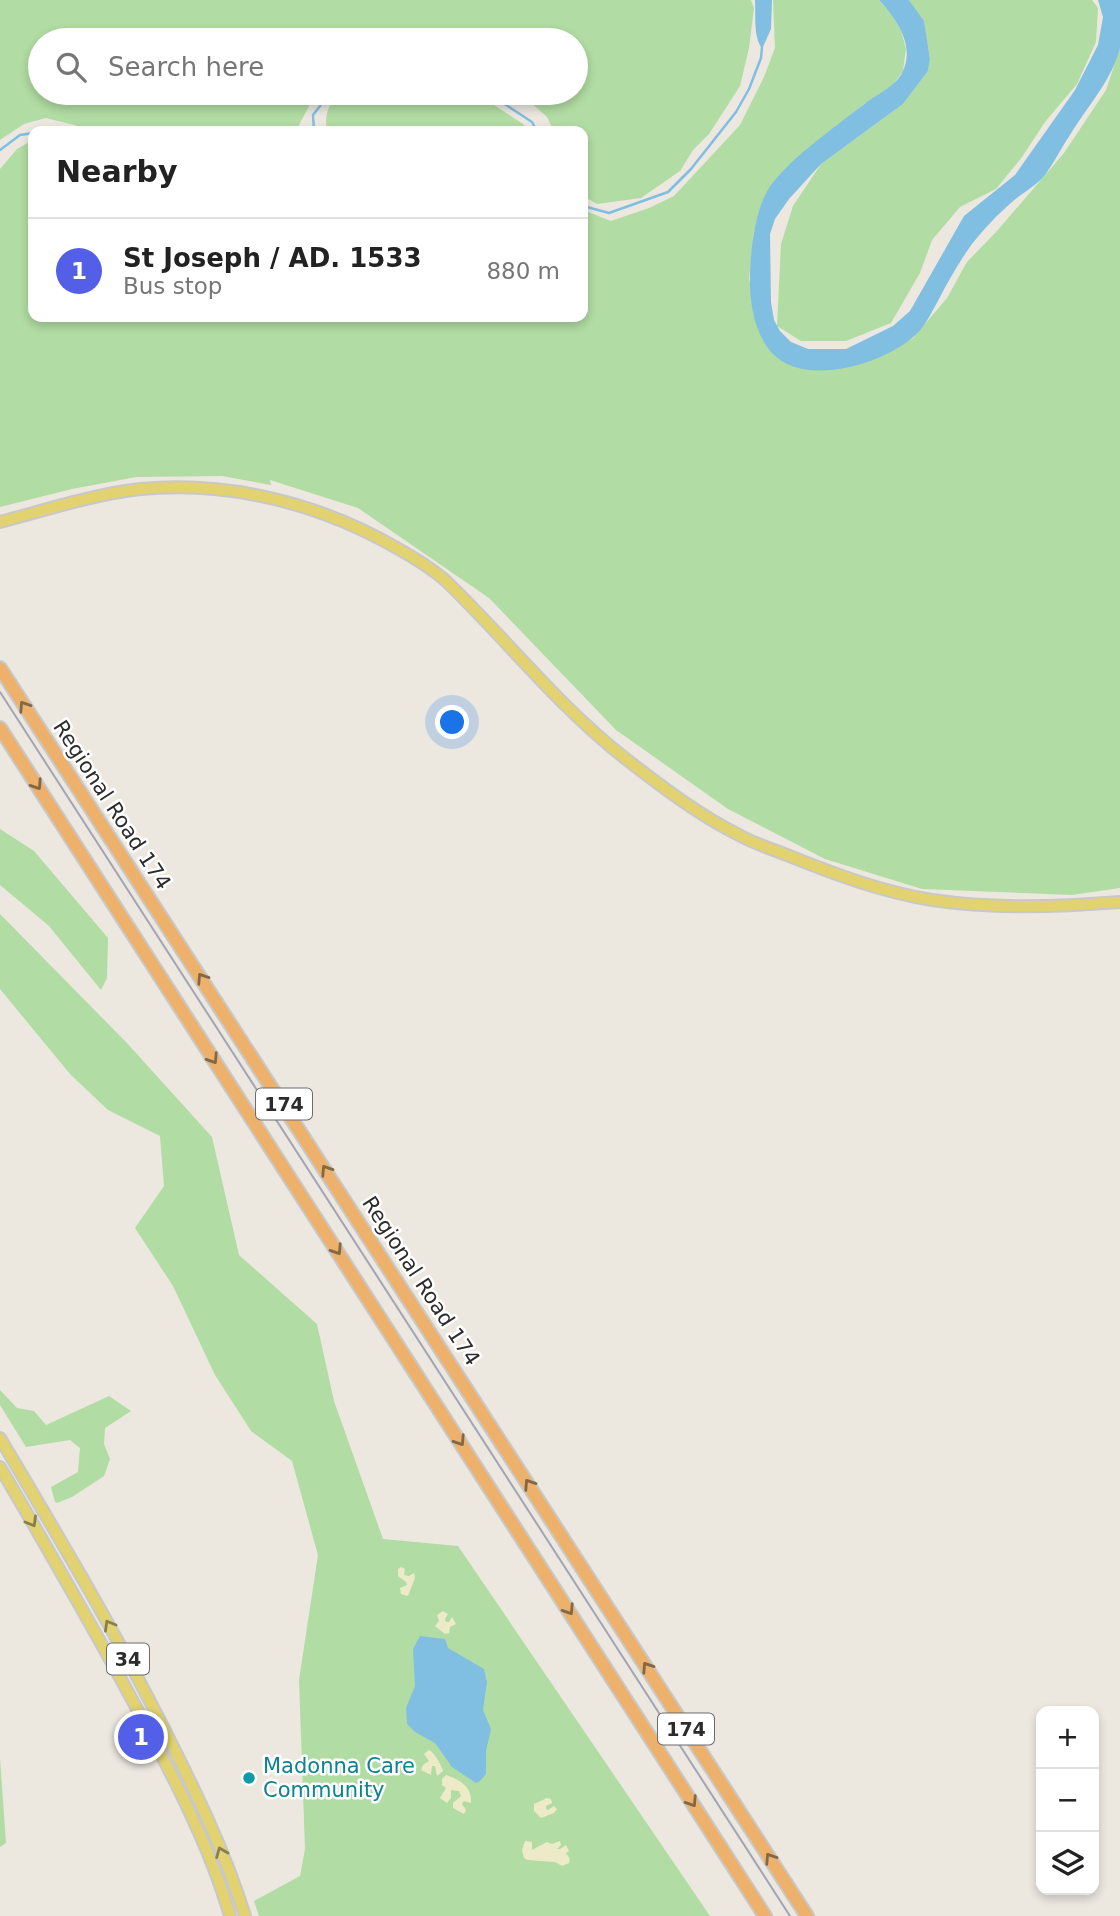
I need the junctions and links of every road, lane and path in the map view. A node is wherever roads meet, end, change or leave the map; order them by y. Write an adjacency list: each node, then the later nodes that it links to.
1 (0, 522): 4 (main road)
2 (0, 668): 14 (highway, Regional Road 174 / 174, one-way to 2)
3 (0, 728): 13 (highway, 174, one-way to 13)
4 (1120, 902)
5 (0, 1438): 7 (main road, 34)
6 (0, 1467): 8 (main road, 34, one-way to 8)
7 (77, 1569): 8 (main road); 9 (main road, 34, one-way to 7)
8 (64, 1578): 10 (main road, 34)
9 (175, 1750): 10 (main road); 12 (main road, 34, one-way to 9)
10 (163, 1758): 11 (main road, 34)
11 (230, 1916)
12 (245, 1916)
13 (765, 1916)
14 (807, 1916)

